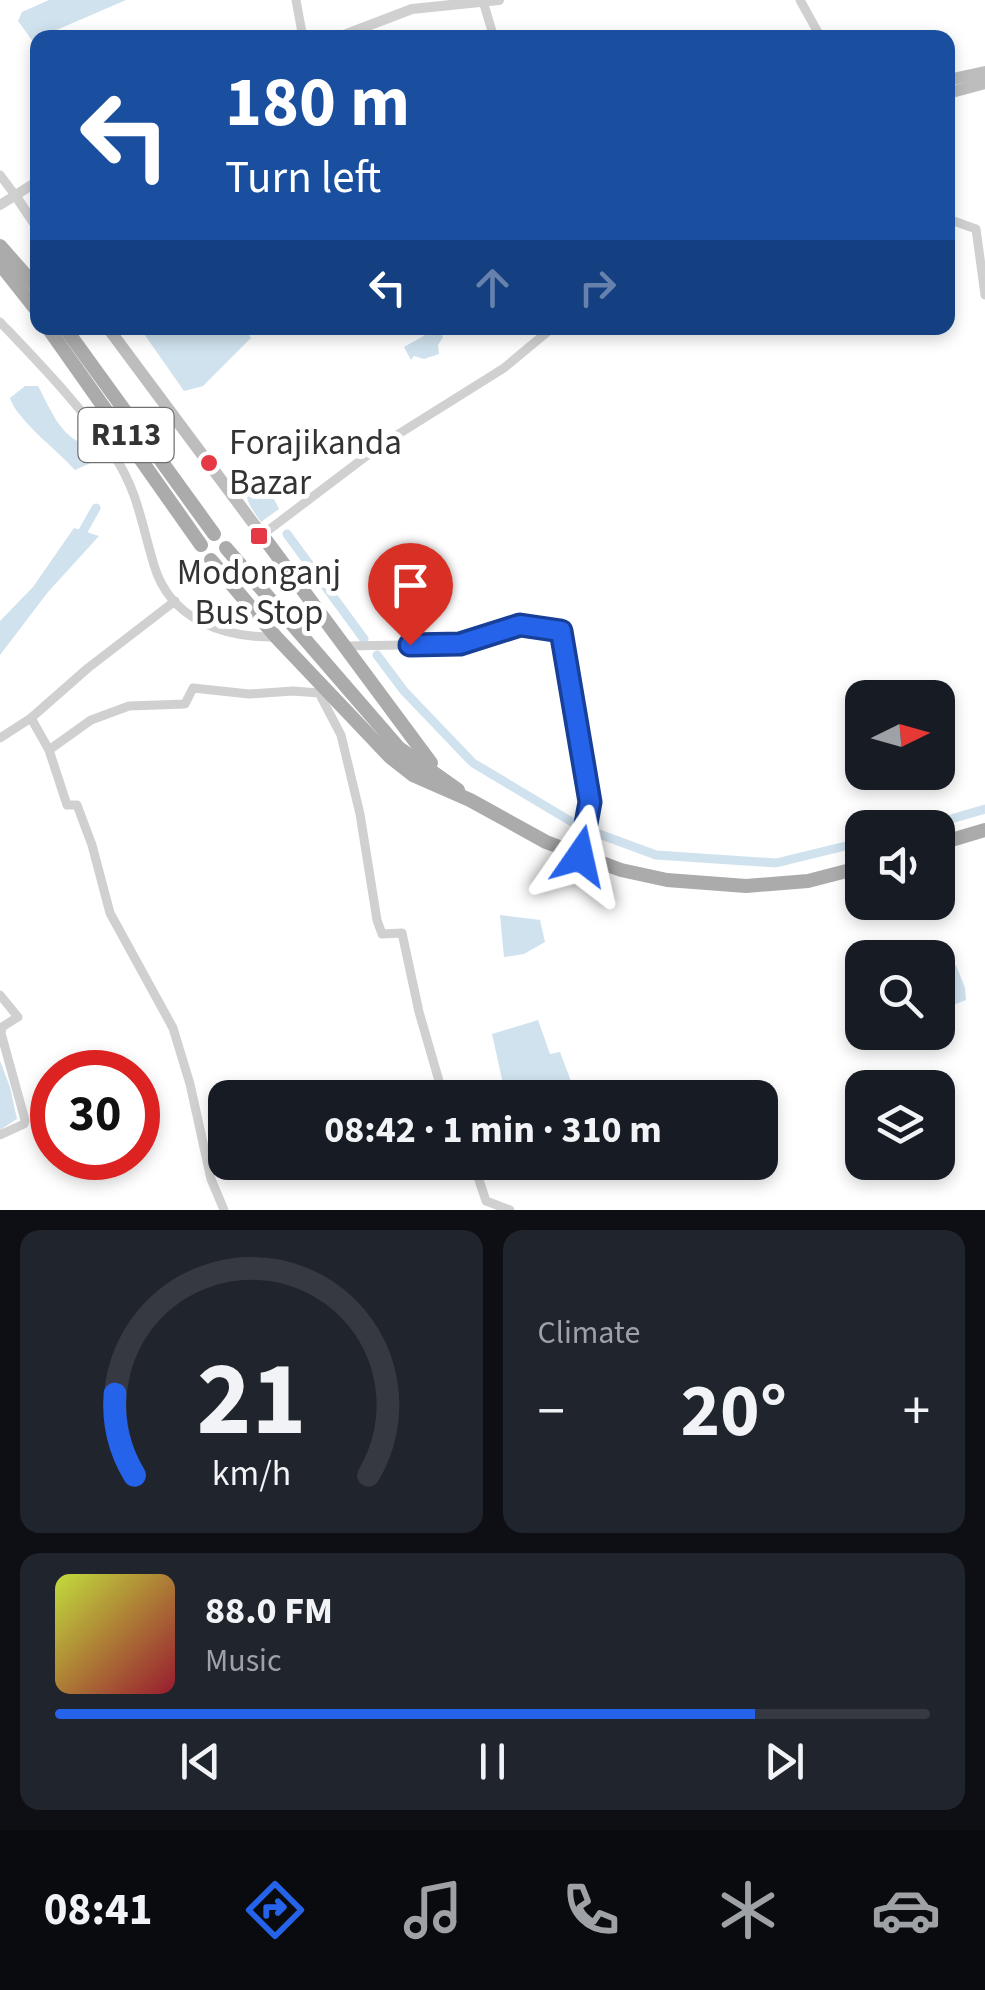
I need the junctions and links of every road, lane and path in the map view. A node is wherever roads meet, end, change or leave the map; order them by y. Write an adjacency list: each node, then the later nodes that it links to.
1 (296, 0): 6 (street)
2 (499, 0): 4 (street)
3 (800, 0): 9 (street)
4 (483, 2): 5 (street); 8 (street)
5 (427, 3): 7 (street)
6 (302, 30)
7 (355, 30)
8 (492, 30)
9 (816, 30)
10 (985, 72): 11 (main road)
11 (955, 78)
12 (985, 83): 13 (main road)
13 (955, 91)
14 (0, 175): 16 (street)
15 (30, 185): 16 (street)
16 (15, 195): 17 (street); 18 (street)
17 (0, 205)
18 (30, 217)
19 (955, 222): 24 (street)
20 (0, 246): 22 (main road)
21 (0, 264): 23 (main road)
22 (30, 286)
23 (30, 288)
24 (985, 295)
25 (0, 322): 35 (street)
26 (53, 335): 32 (main road, R113)
27 (71, 335): 30 (main road, R113)
28 (113, 335): 31 (main road)
29 (544, 335): 31 (street)
30 (214, 534)
31 (262, 534): 37 (main road)
32 (200, 545)
33 (226, 548): 41 (main road)
34 (211, 560): 36 (main road)
35 (175, 600): 36 (street); 38 (street)
36 (276, 638): 42 (main road)
37 (345, 646): 41 (main road); 45 (street)
38 (31, 718): 39 (street); 40 (street)
39 (0, 738)
40 (49, 750): 48 (street); 51 (street)
41 (445, 780): 42 (main road)
42 (470, 800): 45 (main road)
43 (985, 830): 44 (main road)
44 (955, 839)
45 (580, 856): 46 (main road)
46 (845, 871)
47 (0, 995): 49 (street)
48 (439, 1080)
49 (0, 1136)
50 (479, 1180): 52 (street)
51 (224, 1210)
52 (510, 1210)

